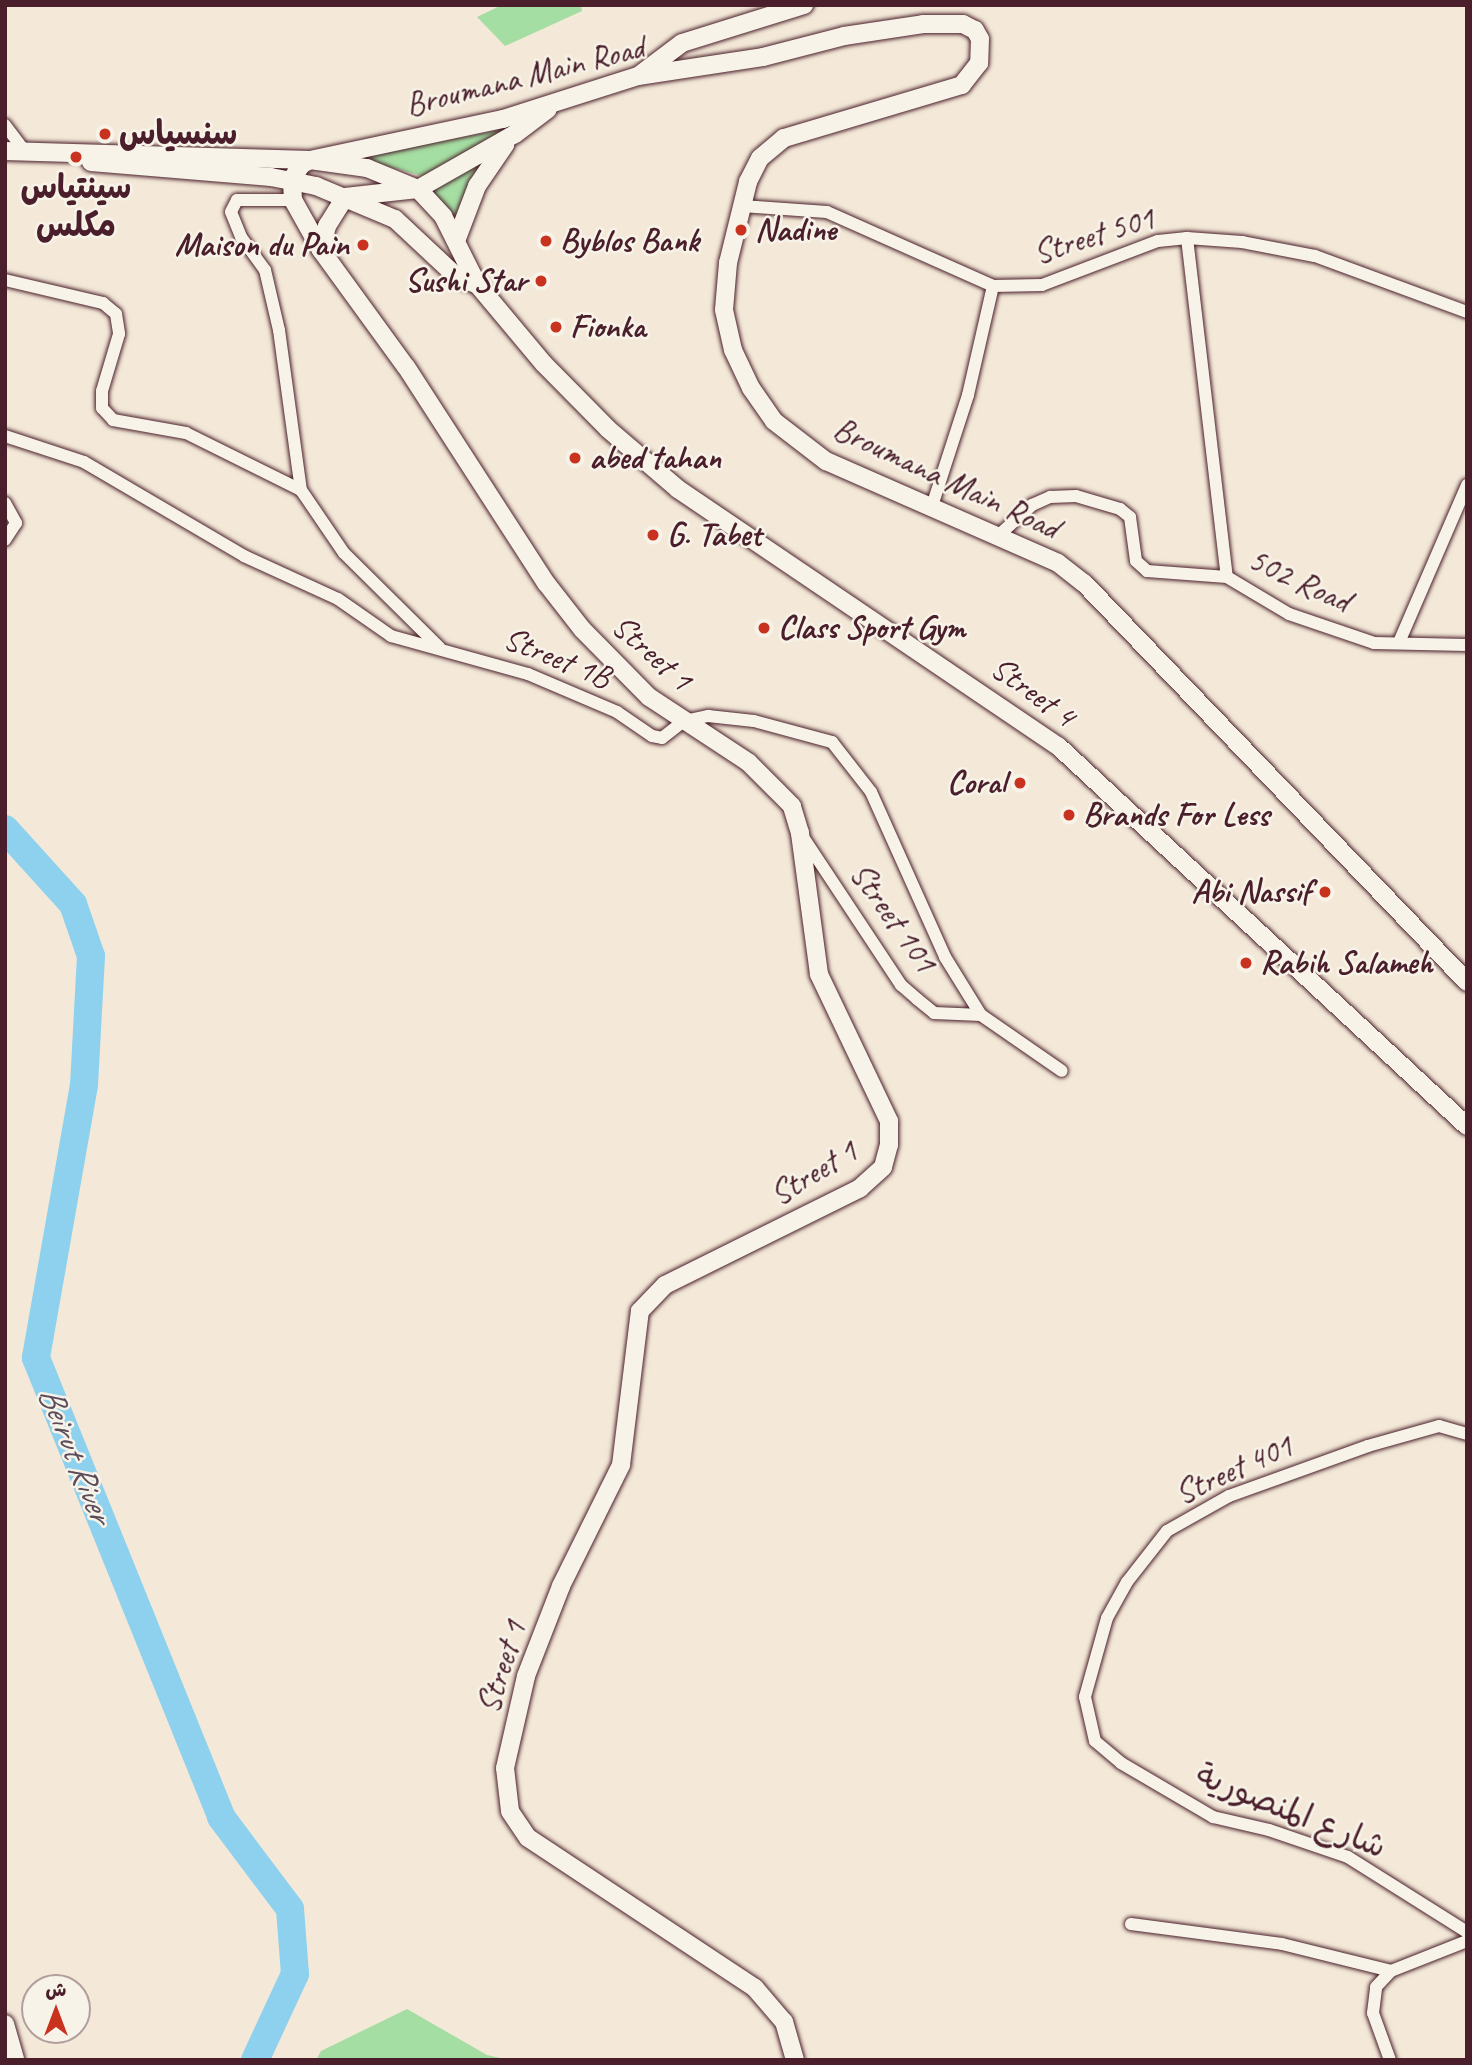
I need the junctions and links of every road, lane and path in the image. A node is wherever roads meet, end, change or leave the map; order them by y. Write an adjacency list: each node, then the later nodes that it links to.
1 (804, 5): 2 (street)
2 (638, 76): 3 (street, Broumana Main Road); 14 (street, Broumana Main Road)
3 (556, 103): 5 (street); 9 (street, Broumana Main Road)
4 (5, 125): 7 (street)
5 (515, 134): 11 (street); 16 (street)
6 (5, 151): 7 (street, Broumana Main Road)
7 (25, 152): 8 (street, Broumana Main Road)
8 (69, 155): 9 (street, Broumana Main Road); 10 (street)
9 (310, 160): 10 (street); 11 (street)
10 (292, 179): 12 (street); 13 (street)
11 (418, 189): 12 (street); 16 (street)
12 (345, 197): 17 (street); 19 (street)
13 (293, 200): 17 (street, Street 1); 24 (street)
14 (742, 206): 20 (street, Street 501); 26 (street, Broumana Main Road)
15 (1187, 238): 20 (street, Street 501); 21 (street, Street 501); 29 (street)
16 (456, 240): 19 (street)
17 (321, 250): 33 (street, Street 1)
18 (5, 280): 24 (street)
19 (477, 284): 38 (street, Street 4)
20 (993, 286): 26 (street)
21 (1467, 312)
22 (5, 436): 32 (street)
23 (1467, 485): 30 (street)
24 (301, 490): 32 (street)
25 (5, 503): 28 (street)
26 (932, 506): 27 (street, Broumana Main Road)
27 (999, 535): 29 (street, 502 Road); 35 (street, Broumana Main Road)
28 (5, 540)
29 (1227, 577): 30 (street, 502 Road)
30 (1400, 640): 31 (street, 502 Road)
31 (1467, 645)
32 (439, 647): 33 (street, Street 1B)
33 (684, 721): 34 (street, Street 1); 36 (street)
34 (800, 833): 36 (street, Street 101); 47 (street, Street 1)
35 (1467, 982)
36 (981, 1015): 37 (street)
37 (1062, 1070)
38 (1467, 1126)
39 (1467, 1434): 40 (street, Street 401)
40 (1095, 1741): 42 (street, شارع المنصورية)
41 (1131, 1924): 44 (street)
42 (1467, 1932)
43 (1467, 1941): 44 (street)
44 (1391, 1970): 48 (street)
45 (5, 2024): 46 (street)
46 (15, 2060)
47 (795, 2060)
48 (1390, 2060)

